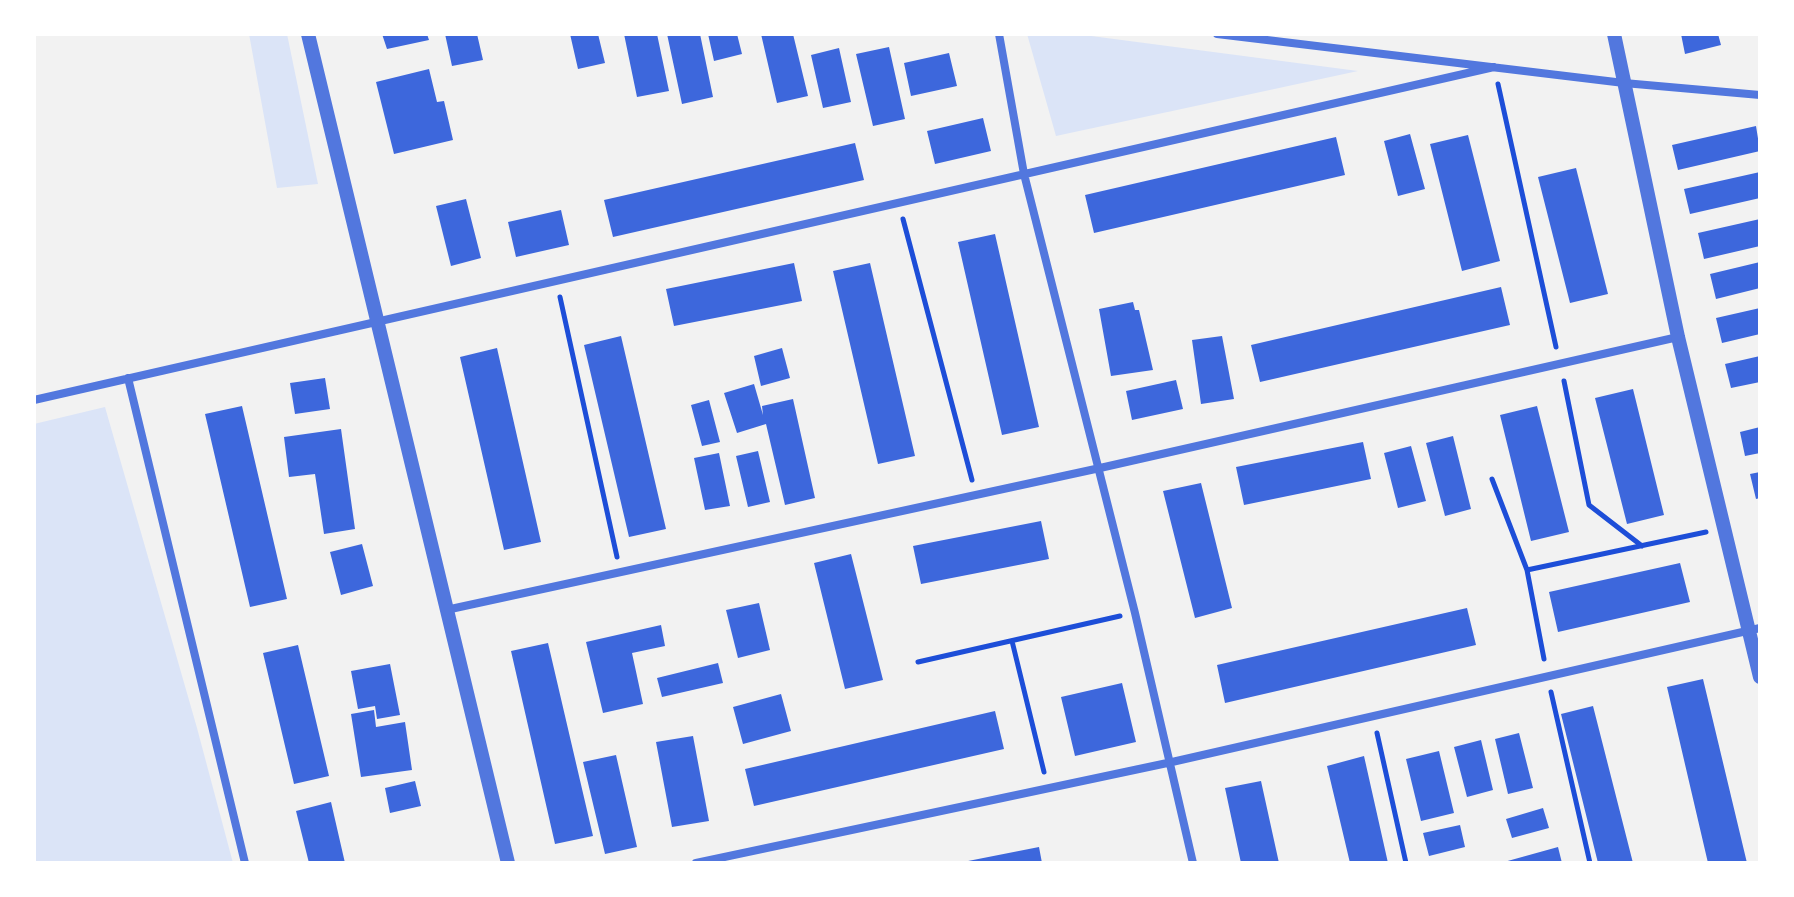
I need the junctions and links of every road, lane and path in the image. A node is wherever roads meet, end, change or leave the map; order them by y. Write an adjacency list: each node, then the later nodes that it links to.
1 (308, 34): 11 (street)
2 (999, 34): 8 (street)
3 (1217, 34): 5 (street)
4 (1614, 34): 6 (street)
5 (1494, 67): 6 (street); 8 (street); 13 (path)
6 (1624, 83): 7 (street); 12 (street)
7 (1760, 95)
8 (1024, 174): 9 (street); 16 (street)
9 (899, 202): 10 (street); 17 (path)
10 (556, 280): 11 (street); 21 (path)
11 (376, 321): 14 (street); 22 (street)
12 (1678, 337): 13 (street); 18 (street)
13 (1560, 363): 16 (street); 19 (path)
14 (128, 378): 15 (street); 31 (street)
15 (34, 400)
16 (1100, 468): 17 (street); 23 (street)
17 (976, 495): 21 (street)
18 (1724, 528): 19 (path); 24 (street)
19 (1642, 546): 20 (path)
20 (1527, 570)
21 (621, 572): 22 (street)
22 (446, 610): 32 (street)
23 (1135, 613): 25 (path); 29 (street)
24 (1755, 630): 27 (street); 28 (street)
25 (1012, 641): 26 (path); 30 (path)
26 (918, 662)
27 (1760, 677)
28 (1373, 716): 29 (street); 35 (path)
29 (1172, 762): 30 (street); 34 (street)
30 (1048, 788): 33 (street)
31 (245, 863)
32 (508, 863)
33 (696, 863)
34 (1193, 863)
35 (1406, 863)

